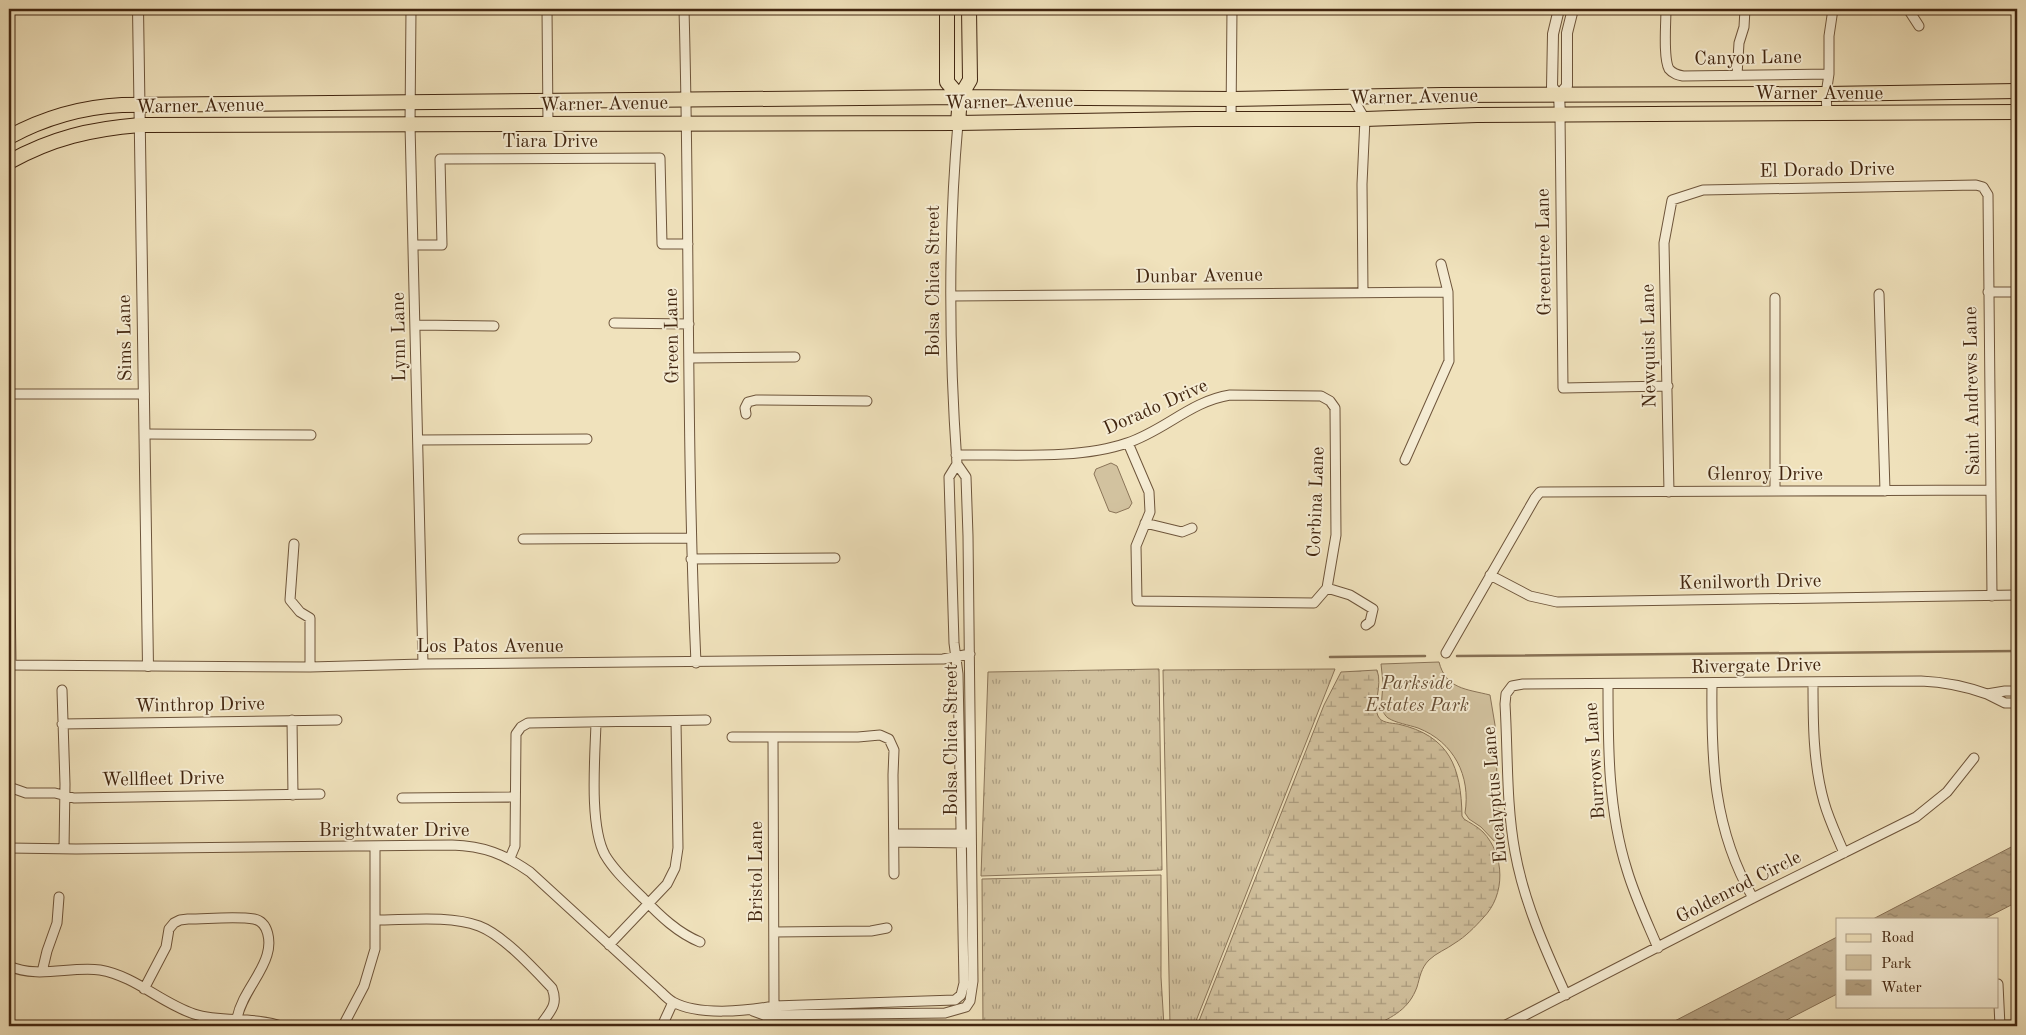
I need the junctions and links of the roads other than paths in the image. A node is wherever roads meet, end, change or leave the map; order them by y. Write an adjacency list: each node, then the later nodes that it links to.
1 (138, 9): 26 (street, Sims Lane)
2 (411, 9): 25 (street, Lynn Lane)
3 (547, 9): 24 (street)
4 (684, 9): 22 (street, Green Lane)
5 (947, 9): 20 (main road)
6 (969, 9): 20 (main road, Bolsa Chica Street)
7 (1232, 9): 23 (street)
8 (1559, 9): 19 (street)
9 (1573, 9): 19 (street)
10 (1666, 9): 16 (street, Canyon Lane)
11 (1745, 9): 16 (street)
12 (1833, 9): 15 (street)
13 (1908, 9): 14 (street)
14 (1919, 26)
15 (1829, 74): 16 (street, Canyon Lane); 18 (street)
16 (1737, 75)
17 (2017, 90): 18 (main road, Warner Avenue)
18 (1826, 94): 19 (main road, Warner Avenue); 27 (street)
19 (1558, 95): 21 (main road, Warner Avenue); 29 (street)
20 (960, 97): 22 (main road, Warner Avenue); 23 (main road, Warner Avenue); 33 (main road, Bolsa Chica Street)
21 (1352, 97): 23 (main road, Warner Avenue); 30 (street)
22 (686, 99): 24 (main road, Warner Avenue); 32 (street, Green Lane)
23 (1232, 99): 31 (street)
24 (548, 100): 25 (main road, Warner Avenue); 34 (street)
25 (410, 102): 26 (main road, Warner Avenue); 36 (street, Lynn Lane)
26 (140, 105): 35 (street, Sims Lane); 37 (main road, Warner Avenue)
27 (1826, 112): 28 (main road, Warner Avenue); 29 (main road, Warner Avenue)
28 (2017, 112)
29 (1560, 115): 30 (main road, Warner Avenue); 57 (street, Greentree Lane)
30 (1365, 119): 31 (main road, Warner Avenue); 44 (street)
31 (1230, 120): 33 (main road, Warner Avenue)
32 (686, 123): 33 (main road, Warner Avenue); 34 (main road, Warner Avenue); 41 (street, Green Lane)
33 (958, 123): 49 (street, Bolsa Chica Street)
34 (548, 124): 36 (main road, Warner Avenue)
35 (140, 125): 36 (main road, Warner Avenue); 38 (main road, Warner Avenue); 59 (street, Sims Lane)
36 (410, 125): 42 (street, Lynn Lane)
37 (9, 137)
38 (9, 162)
39 (1983, 188): 40 (street, El Dorado Drive); 46 (street, Saint Andrews Lane)
40 (1672, 200): 57 (street, Newquist Lane)
41 (688, 244): 42 (street, Tiara Drive); 52 (street, Green Lane)
42 (414, 245): 53 (street, Lynn Lane)
43 (1441, 264): 45 (street)
44 (1363, 292): 45 (street, Dunbar Avenue); 49 (street, Dunbar Avenue)
45 (1448, 292): 69 (street)
46 (1988, 292): 47 (street); 70 (street, Saint Andrews Lane)
47 (2017, 292)
48 (1879, 294): 72 (street)
49 (951, 296): 68 (street, Bolsa Chica Street)
50 (1775, 298): 71 (street)
51 (614, 323): 52 (street)
52 (690, 324): 55 (street, Green Lane)
53 (416, 325): 54 (street); 66 (street, Lynn Lane)
54 (494, 326)
55 (690, 358): 56 (street); 77 (street, Green Lane)
56 (795, 358)
57 (1668, 386): 73 (street, Newquist Lane)
58 (9, 394): 59 (street)
59 (144, 394): 63 (street, Sims Lane)
60 (867, 401): 62 (street)
61 (1335, 408): 67 (street, Dorado Drive); 83 (street, Corbina Lane)
62 (746, 414)
63 (145, 434): 64 (street); 93 (street, Sims Lane)
64 (311, 435)
65 (587, 439): 66 (street)
66 (419, 440): 91 (street, Lynn Lane)
67 (1128, 443): 68 (street, Dorado Drive); 75 (street)
68 (956, 460): 88 (street, Bolsa Chica Street); 89 (street, Bolsa Chica Street)
69 (1405, 460)
70 (1990, 490): 72 (street, Glenroy Drive); 85 (street, Saint Andrews Lane)
71 (1775, 491): 72 (street, Glenroy Drive); 73 (street, Glenroy Drive)
72 (1885, 491)
73 (1669, 492): 82 (street, Glenroy Drive)
74 (9, 510): 92 (street)
75 (1145, 523): 76 (street); 83 (street)
76 (1192, 528)
77 (691, 538): 78 (street); 81 (street, Green Lane)
78 (523, 539)
79 (294, 544): 94 (street)
80 (835, 558): 81 (street)
81 (691, 559): 90 (street, Green Lane)
82 (1490, 575): 85 (street, Kenilworth Drive); 87 (street)
83 (1327, 588): 86 (street)
84 (2017, 595): 85 (street, Kenilworth Drive)
85 (1992, 596)
86 (1366, 625)
87 (1446, 653)
88 (970, 654): 89 (street, Los Patos Avenue); 120 (street, Bolsa Chica Street)
89 (956, 657): 90 (street, Los Patos Avenue); 119 (street, Bolsa Chica Street)
90 (696, 663): 91 (street, Los Patos Avenue)
91 (423, 664): 94 (street, Los Patos Avenue)
92 (10, 665): 93 (street, Los Patos Avenue)
93 (148, 666): 94 (street, Los Patos Avenue)
94 (310, 667)
95 (1813, 682): 96 (street, Rivergate Drive); 101 (street, Rivergate Drive); 124 (street)
96 (1712, 683): 98 (street, Rivergate Drive); 128 (street)
97 (1523, 684): 98 (street, Rivergate Drive); 140 (street, Eucalyptus Lane)
98 (1608, 684): 135 (street, Burrows Lane)
99 (62, 690): 108 (street)
100 (2017, 691): 101 (street, Rivergate Drive)
101 (1988, 694): 102 (street, Rivergate Drive)
102 (2017, 703)
103 (292, 720): 104 (street, Winthrop Drive); 108 (street, Winthrop Drive); 114 (street)
104 (338, 720)
105 (706, 720): 106 (street)
106 (676, 721): 107 (street); 129 (street)
107 (596, 723): 116 (street); 129 (street)
108 (62, 724): 115 (street)
109 (732, 737): 110 (street)
110 (773, 737): 118 (street); 132 (street, Bristol Lane)
111 (1974, 758): 124 (street, Goldenrod Circle)
112 (9, 787): 115 (street, Wellfleet Drive)
113 (320, 794): 114 (street, Wellfleet Drive)
114 (293, 795): 115 (street, Wellfleet Drive)
115 (64, 796): 123 (street)
116 (515, 797): 117 (street); 125 (street)
117 (402, 798)
118 (894, 838): 119 (street); 126 (street)
119 (960, 839): 120 (street); 141 (street, Bolsa Chica Street)
120 (971, 839): 145 (street, Bolsa Chica Street)
121 (375, 846): 123 (street, Brightwater Drive); 125 (street, Brightwater Drive); 130 (street)
122 (9, 848): 123 (street, Brightwater Drive)
123 (64, 849)
124 (1844, 853): 128 (street, Goldenrod Circle)
125 (510, 858): 134 (street, Brightwater Drive)
126 (894, 874)
127 (59, 898): 137 (street)
128 (1753, 898): 135 (street, Goldenrod Circle)
129 (649, 904): 133 (street); 134 (street)
130 (375, 920): 149 (street); 150 (street)
131 (888, 928): 132 (street)
132 (774, 932): 143 (street, Bristol Lane)
133 (700, 942)
134 (610, 945): 142 (street, Brightwater Drive)
135 (1658, 948): 140 (street, Goldenrod Circle)
136 (9, 966): 137 (street)
137 (42, 972): 139 (street)
138 (1998, 984): 154 (street)
139 (144, 989): 146 (street); 146 (street)
140 (1566, 995): 152 (street, Goldenrod Circle)
141 (944, 1001): 143 (street, Brightwater Drive)
142 (673, 1002): 144 (street, Brightwater Drive); 151 (street)
143 (774, 1006): 144 (street, Brightwater Drive)
144 (751, 1010): 145 (street, Brightwater Drive)
145 (957, 1011)
146 (238, 1018): 148 (street)
147 (2017, 1025): 154 (street)
148 (281, 1026)
149 (342, 1026)
150 (540, 1026)
151 (662, 1026)
152 (1504, 1026)
153 (1955, 1026): 154 (street)
154 (2000, 1026)

